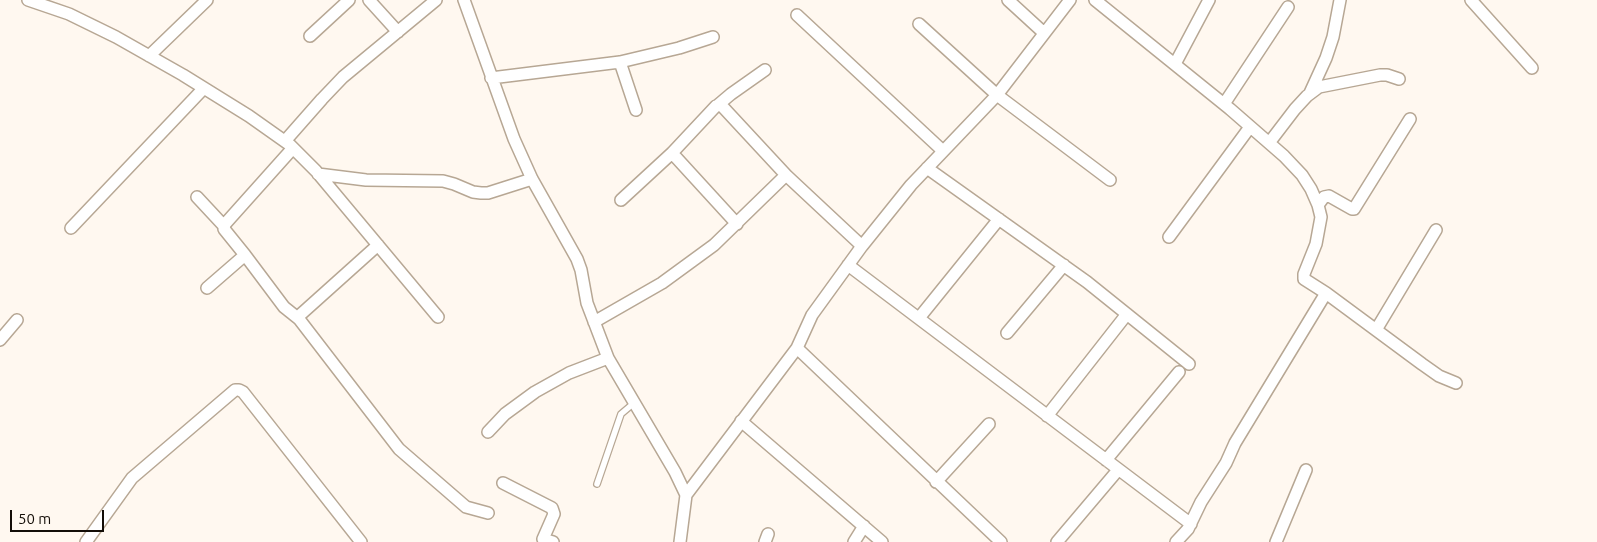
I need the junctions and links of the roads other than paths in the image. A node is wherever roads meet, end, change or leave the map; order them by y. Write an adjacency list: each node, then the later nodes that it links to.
1 (28, 0): 20 (street)
2 (208, 0): 20 (street)
3 (349, 0): 18 (street)
4 (369, 0): 16 (street)
5 (436, 0): 16 (street)
6 (464, 0): 25 (street)
7 (1008, 0): 17 (street)
8 (1070, 0): 17 (street)
9 (1095, 0): 22 (street)
10 (1209, 0): 22 (street)
11 (1340, 0): 28 (street)
12 (1470, 0): 23 (street)
13 (1288, 7): 30 (street)
14 (797, 15): 37 (street)
15 (919, 24): 29 (street)
16 (398, 32): 36 (street)
17 (1044, 33): 29 (street)
18 (310, 36)
19 (714, 37): 21 (street)
20 (149, 56): 27 (street)
21 (620, 62): 25 (street); 32 (street)
22 (1175, 64): 30 (street)
23 (1532, 68)
24 (764, 70): 31 (street)
25 (491, 78): 42 (street)
26 (1399, 79): 28 (street)
27 (204, 88): 36 (street); 50 (street)
28 (1310, 94): 35 (street)
29 (997, 95): 37 (street); 43 (street)
30 (1224, 104): 34 (street)
31 (718, 105): 38 (street); 41 (street)
32 (636, 110)
33 (1410, 119): 46 (street)
34 (1250, 127): 35 (street); 52 (street)
35 (1269, 143): 46 (street)
36 (289, 145): 40 (street); 49 (street)
37 (943, 151): 39 (street)
38 (672, 153): 45 (street); 48 (street)
39 (927, 168): 47 (street); 54 (street)
40 (318, 174): 42 (street); 53 (street)
41 (786, 175): 48 (street); 54 (street)
42 (532, 179): 65 (street)
43 (1110, 180)
44 (197, 197): 49 (street)
45 (621, 200)
46 (1318, 205): 59 (street)
47 (999, 219): 57 (street); 62 (street)
48 (737, 224): 65 (street)
49 (224, 226): 55 (street)
50 (71, 228)
51 (1436, 230): 66 (street)
52 (1169, 237)
53 (378, 245): 61 (street); 63 (street)
54 (862, 246): 56 (street)
55 (245, 255): 58 (street); 63 (street)
56 (848, 265): 62 (street); 69 (street)
57 (1064, 266): 60 (street); 67 (street)
58 (207, 288)
59 (1326, 293): 66 (street); 87 (street)
60 (1128, 314): 71 (street); 75 (street)
61 (438, 317)
62 (919, 318): 75 (street)
63 (299, 319): 86 (street)
64 (17, 320): 68 (street)
65 (594, 322): 70 (street)
66 (1376, 330): 73 (street)
67 (1007, 333)
68 (0, 340)
69 (797, 348): 76 (street); 82 (street)
70 (608, 358): 74 (street); 78 (street)
71 (1189, 364)
72 (1179, 372): 79 (street)
73 (1456, 383)
74 (634, 403): 84 (lane); 85 (street)
75 (1047, 416): 79 (street)
76 (742, 421): 85 (street); 88 (street)
77 (989, 424): 82 (street)
78 (488, 432)
79 (1106, 460): 80 (street)
80 (1118, 470): 87 (street); 96 (street)
81 (1306, 470): 98 (street)
82 (936, 482): 95 (street)
83 (503, 483): 89 (street)
84 (597, 484)
85 (686, 495): 92 (street)
86 (488, 514)
87 (1191, 524): 97 (street)
88 (864, 526): 93 (street); 94 (street)
89 (546, 541)
90 (86, 542): 91 (street)
91 (362, 542)
92 (680, 542)
93 (854, 542)
94 (882, 542)
95 (1001, 542)
96 (1057, 542)
97 (1176, 542)
98 (1276, 542)

